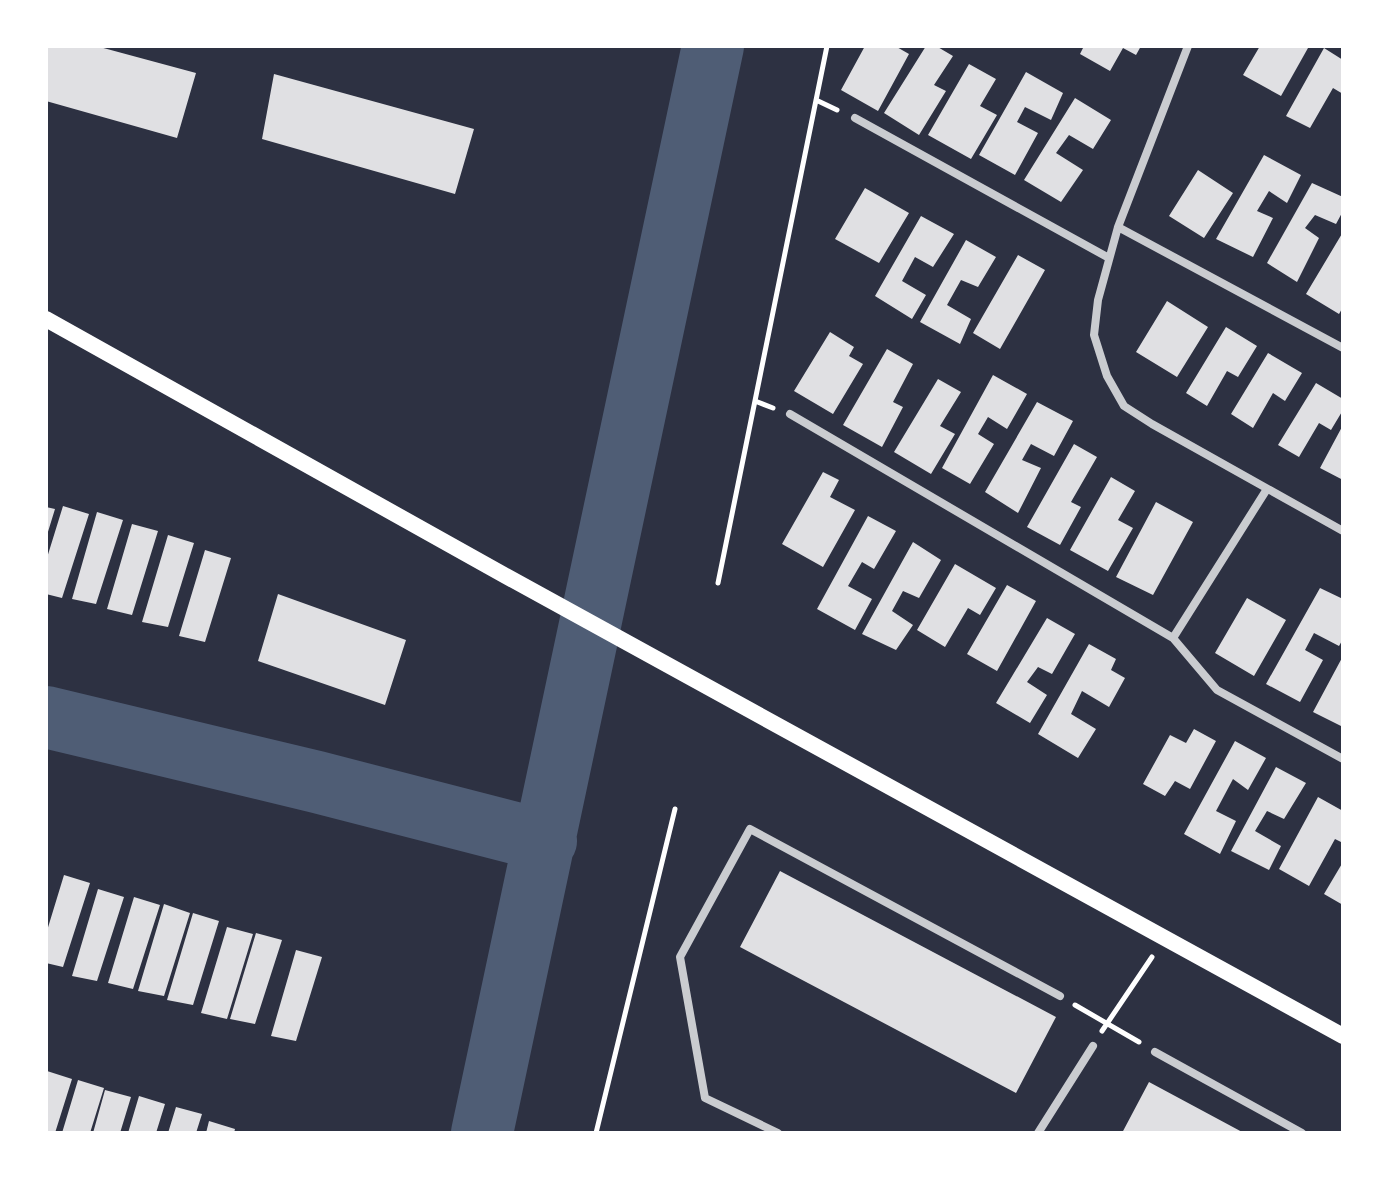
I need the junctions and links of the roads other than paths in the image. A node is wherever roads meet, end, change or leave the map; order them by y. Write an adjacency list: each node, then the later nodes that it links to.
1 (1188, 46): 3 (street)
2 (855, 118): 4 (street)
3 (1118, 227): 4 (street); 6 (street)
4 (1109, 258): 8 (street)
5 (46, 319): 13 (main road)
6 (1343, 348)
7 (790, 414): 10 (street)
8 (1267, 489): 9 (street); 10 (street)
9 (1343, 531)
10 (1173, 638): 11 (street)
11 (1343, 759)
12 (1060, 996): 16 (street)
13 (1343, 1036)
14 (1093, 1046): 17 (street)
15 (1155, 1052): 18 (street)
16 (778, 1133)
17 (1038, 1133)
18 (1302, 1133)

